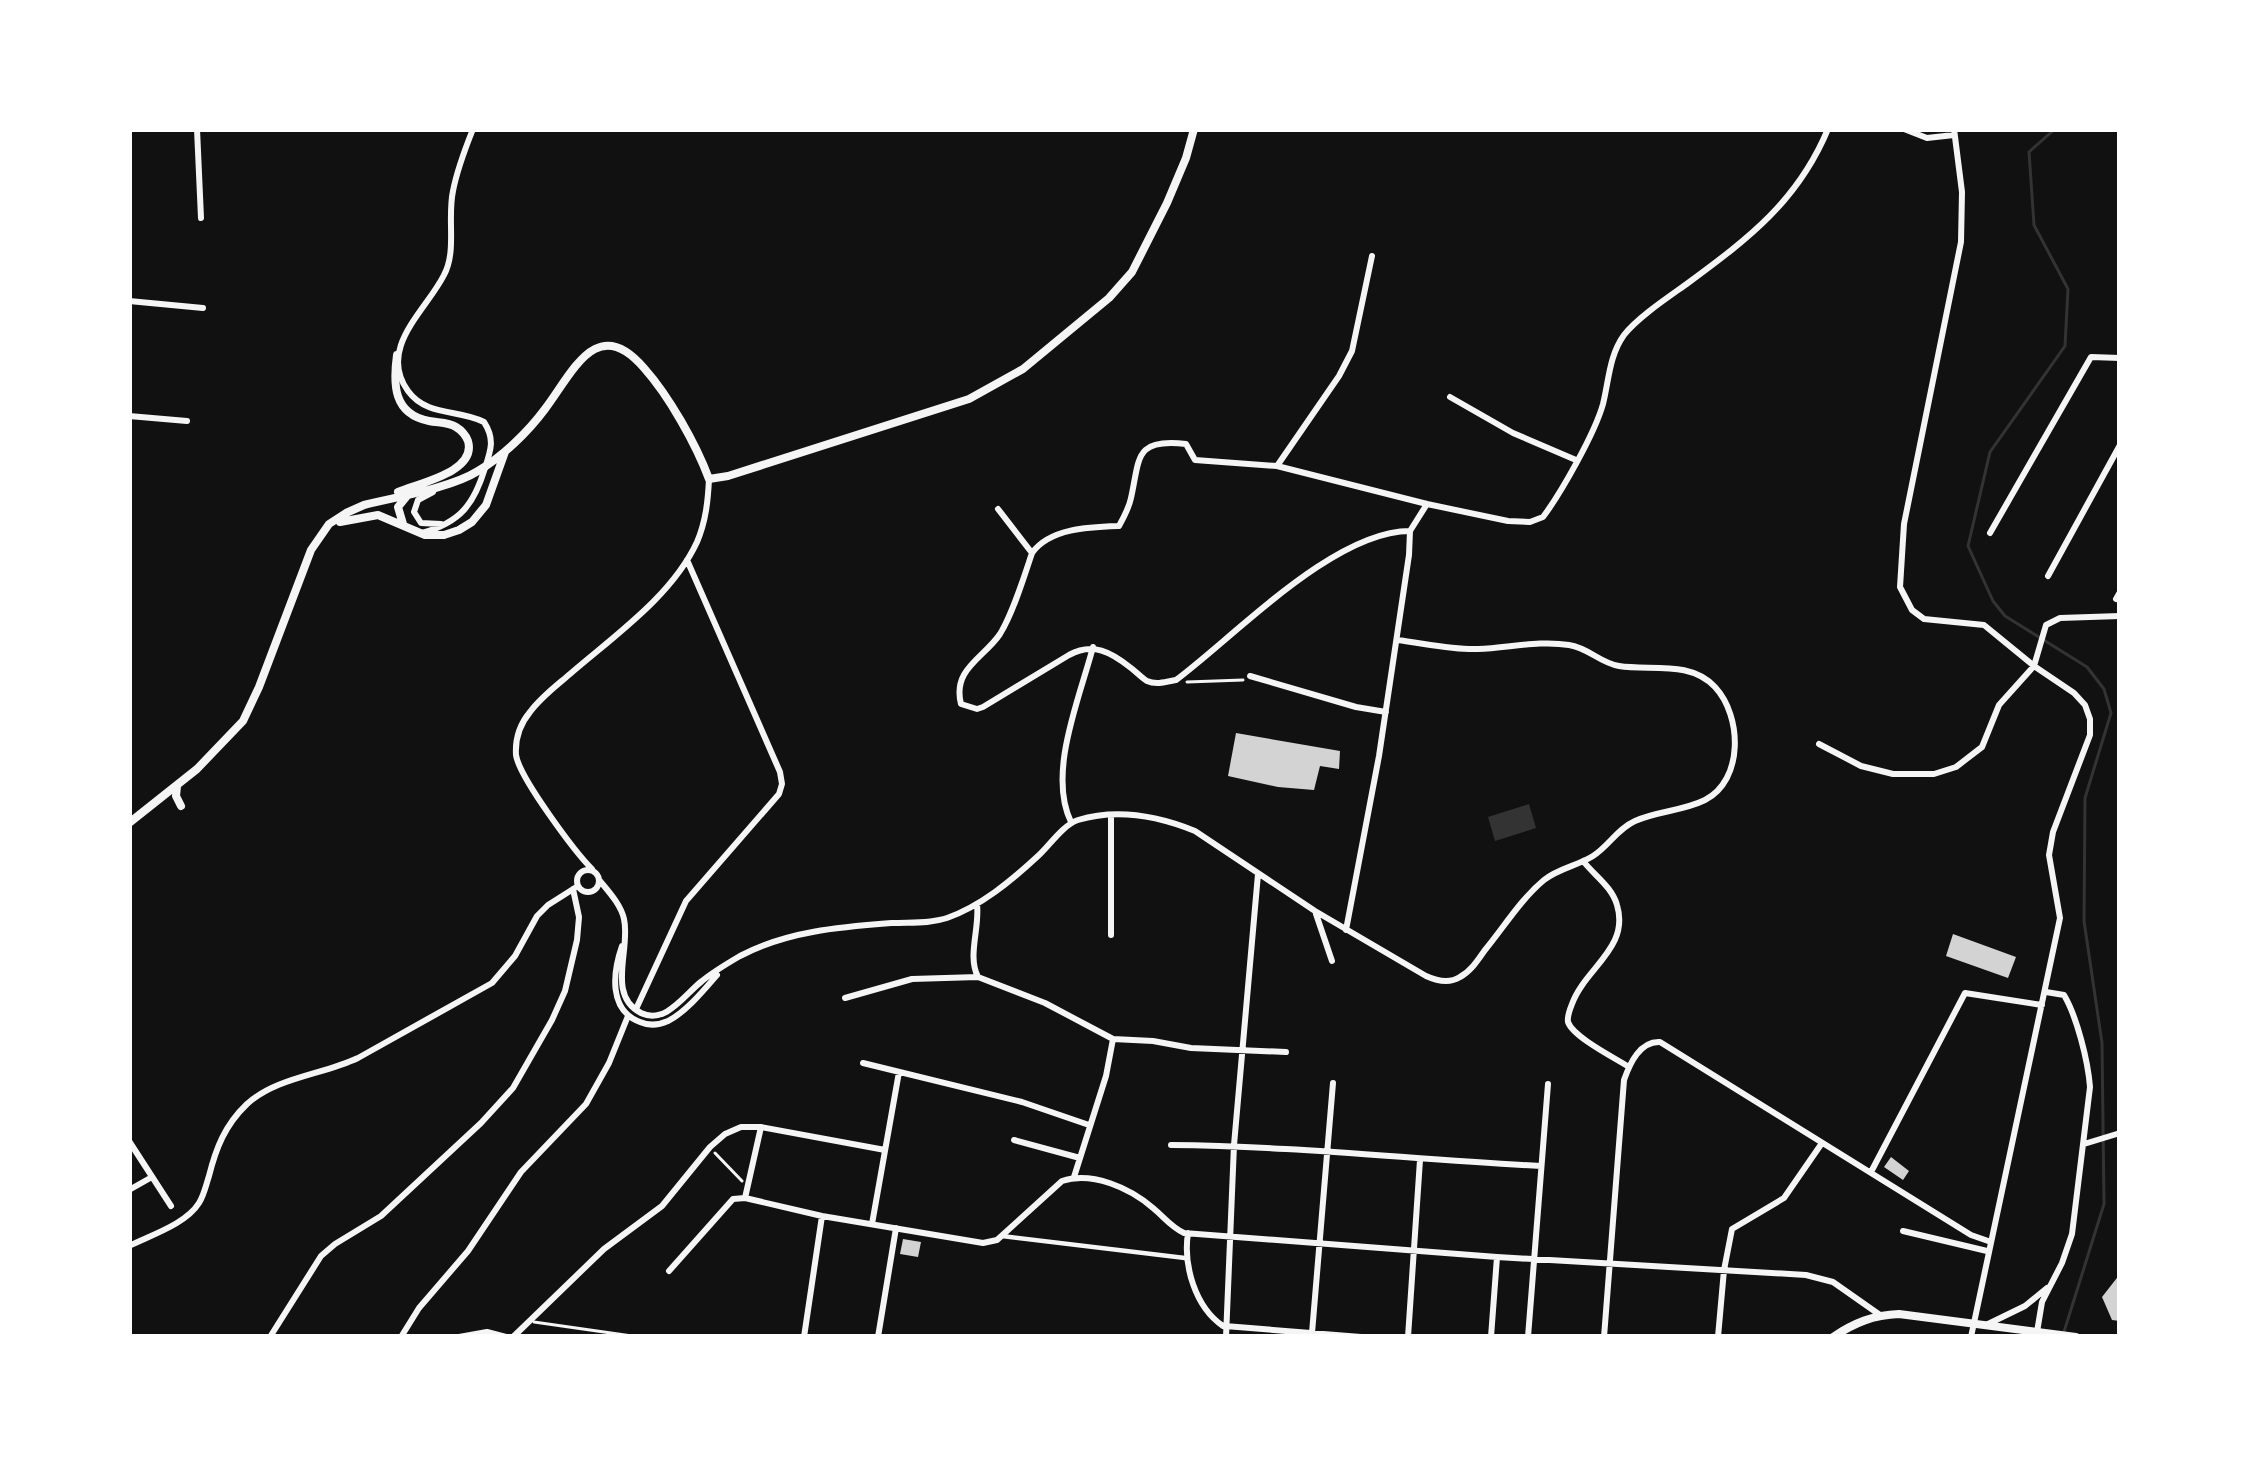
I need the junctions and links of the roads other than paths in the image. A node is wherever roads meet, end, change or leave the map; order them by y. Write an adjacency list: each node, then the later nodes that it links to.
1 (197, 129): 7 (street)
2 (473, 129): 11 (street)
3 (1194, 129): 21 (street)
4 (1828, 129): 18 (street)
5 (1904, 129): 6 (street)
6 (1954, 132): 38 (street)
7 (201, 218)
8 (1372, 256): 19 (street)
9 (129, 301): 10 (street)
10 (203, 308)
11 (397, 355): 24 (street); 26 (street)
12 (2120, 358): 31 (street)
13 (1450, 397): 18 (street)
14 (129, 416): 15 (street)
15 (187, 421)
16 (2120, 445): 34 (street)
17 (508, 447): 20 (street); 21 (street); 30 (street)
18 (1576, 460): 23 (street)
19 (1277, 466): 23 (street); 32 (street)
20 (464, 478): 22 (street); 26 (street)
21 (709, 478): 33 (street)
22 (411, 493): 24 (street); 27 (street)
23 (1427, 504): 28 (street)
24 (364, 505): 29 (street)
25 (998, 508): 32 (street)
26 (445, 524): 30 (street)
27 (404, 525): 29 (street); 30 (street)
28 (1410, 531): 36 (street); 37 (street)
29 (323, 532): 42 (street)
30 (420, 533)
31 (1990, 533)
32 (1032, 554): 37 (street)
33 (687, 560): 47 (street); 63 (street)
34 (2048, 576)
35 (2120, 616): 38 (street)
36 (1396, 640): 40 (street); 48 (street)
37 (1093, 647): 45 (street)
38 (2036, 662): 41 (street); 60 (street)
39 (1250, 676): 40 (street)
40 (1386, 712): 56 (street)
41 (1820, 744)
42 (176, 785): 43 (street); 46 (street)
43 (181, 806)
44 (1111, 816): 45 (street); 51 (street); 57 (street)
45 (1071, 822): 54 (street)
46 (129, 824)
47 (578, 855): 49 (street); 50 (street)
48 (1583, 861): 56 (street); 68 (street)
49 (592, 869): 50 (street); 52 (street)
50 (579, 873): 53 (street)
51 (1258, 874): 55 (street); 65 (street)
52 (598, 885): 53 (street); 63 (street)
53 (576, 888): 102 (street); 120 (street)
54 (977, 903): 59 (street); 63 (street)
55 (1315, 911): 56 (street); 58 (street)
56 (1346, 930)
57 (1111, 934)
58 (1332, 961)
59 (978, 977): 61 (street); 64 (street)
60 (2045, 992): 62 (street); 78 (street)
61 (845, 998)
62 (2042, 1006): 86 (street); 101 (street)
63 (632, 1012): 121 (street)
64 (1113, 1039): 65 (street); 72 (street)
65 (1241, 1049): 66 (street); 80 (street)
66 (1286, 1052)
67 (863, 1064): 69 (street)
68 (1629, 1067): 77 (street); 109 (street)
69 (899, 1072): 72 (street); 81 (street)
70 (1333, 1083): 82 (street)
71 (1548, 1084): 85 (street)
72 (1089, 1125): 83 (street)
73 (760, 1126): 81 (street); 90 (street); 114 (street)
74 (2120, 1133): 78 (street)
75 (1014, 1140): 83 (street)
76 (129, 1141): 87 (street)
77 (1822, 1144): 86 (street); 111 (street)
78 (2084, 1144): 112 (street)
79 (1171, 1145): 80 (street)
80 (1234, 1145): 82 (street); 99 (street)
81 (885, 1150): 93 (street)
82 (1329, 1153): 84 (street); 100 (street)
83 (1080, 1158): 88 (street)
84 (1420, 1160): 85 (street); 104 (street)
85 (1541, 1166): 108 (street)
86 (1871, 1172): 97 (street)
87 (152, 1177): 89 (street); 91 (street)
88 (1074, 1177): 96 (street); 98 (street)
89 (129, 1190)
90 (745, 1198): 92 (street); 110 (street)
91 (171, 1206)
92 (822, 1216): 93 (street); 125 (street)
93 (872, 1224): 94 (street)
94 (896, 1228): 98 (street); 126 (street)
95 (1903, 1231): 103 (street)
96 (1188, 1233): 99 (street); 107 (street)
97 (1971, 1235): 101 (street); 103 (street)
98 (1002, 1236): 107 (street)
99 (1229, 1236): 100 (street); 115 (street)
100 (1321, 1242): 104 (street); 118 (street)
101 (1991, 1242): 105 (street)
102 (129, 1246)
103 (1970, 1247): 105 (street)
104 (1414, 1251): 106 (street); 129 (street)
105 (1989, 1252): 116 (street)
106 (1497, 1256): 108 (street); 130 (street)
107 (1185, 1258): 115 (street)
108 (1534, 1258): 109 (street); 131 (street)
109 (1609, 1264): 111 (street); 132 (street)
110 (669, 1270)
111 (1724, 1270): 113 (street); 133 (street)
112 (2048, 1287): 116 (street); 117 (street)
113 (1880, 1315): 116 (street); 134 (street)
114 (527, 1322): 123 (street); 124 (lane)
115 (1225, 1326): 118 (street); 127 (street)
116 (1979, 1326): 117 (street); 135 (street)
117 (2039, 1332): 119 (street)
118 (1312, 1333): 128 (street)
119 (2056, 1335): 136 (street)
120 (270, 1337)
121 (401, 1337)
122 (460, 1337): 123 (street)
123 (509, 1337)
124 (639, 1337)
125 (804, 1337)
126 (878, 1337)
127 (1226, 1337)
128 (1361, 1337)
129 (1408, 1337)
130 (1491, 1337)
131 (1528, 1337)
132 (1604, 1337)
133 (1718, 1337)
134 (1833, 1337)
135 (1971, 1337)
136 (2077, 1337)

